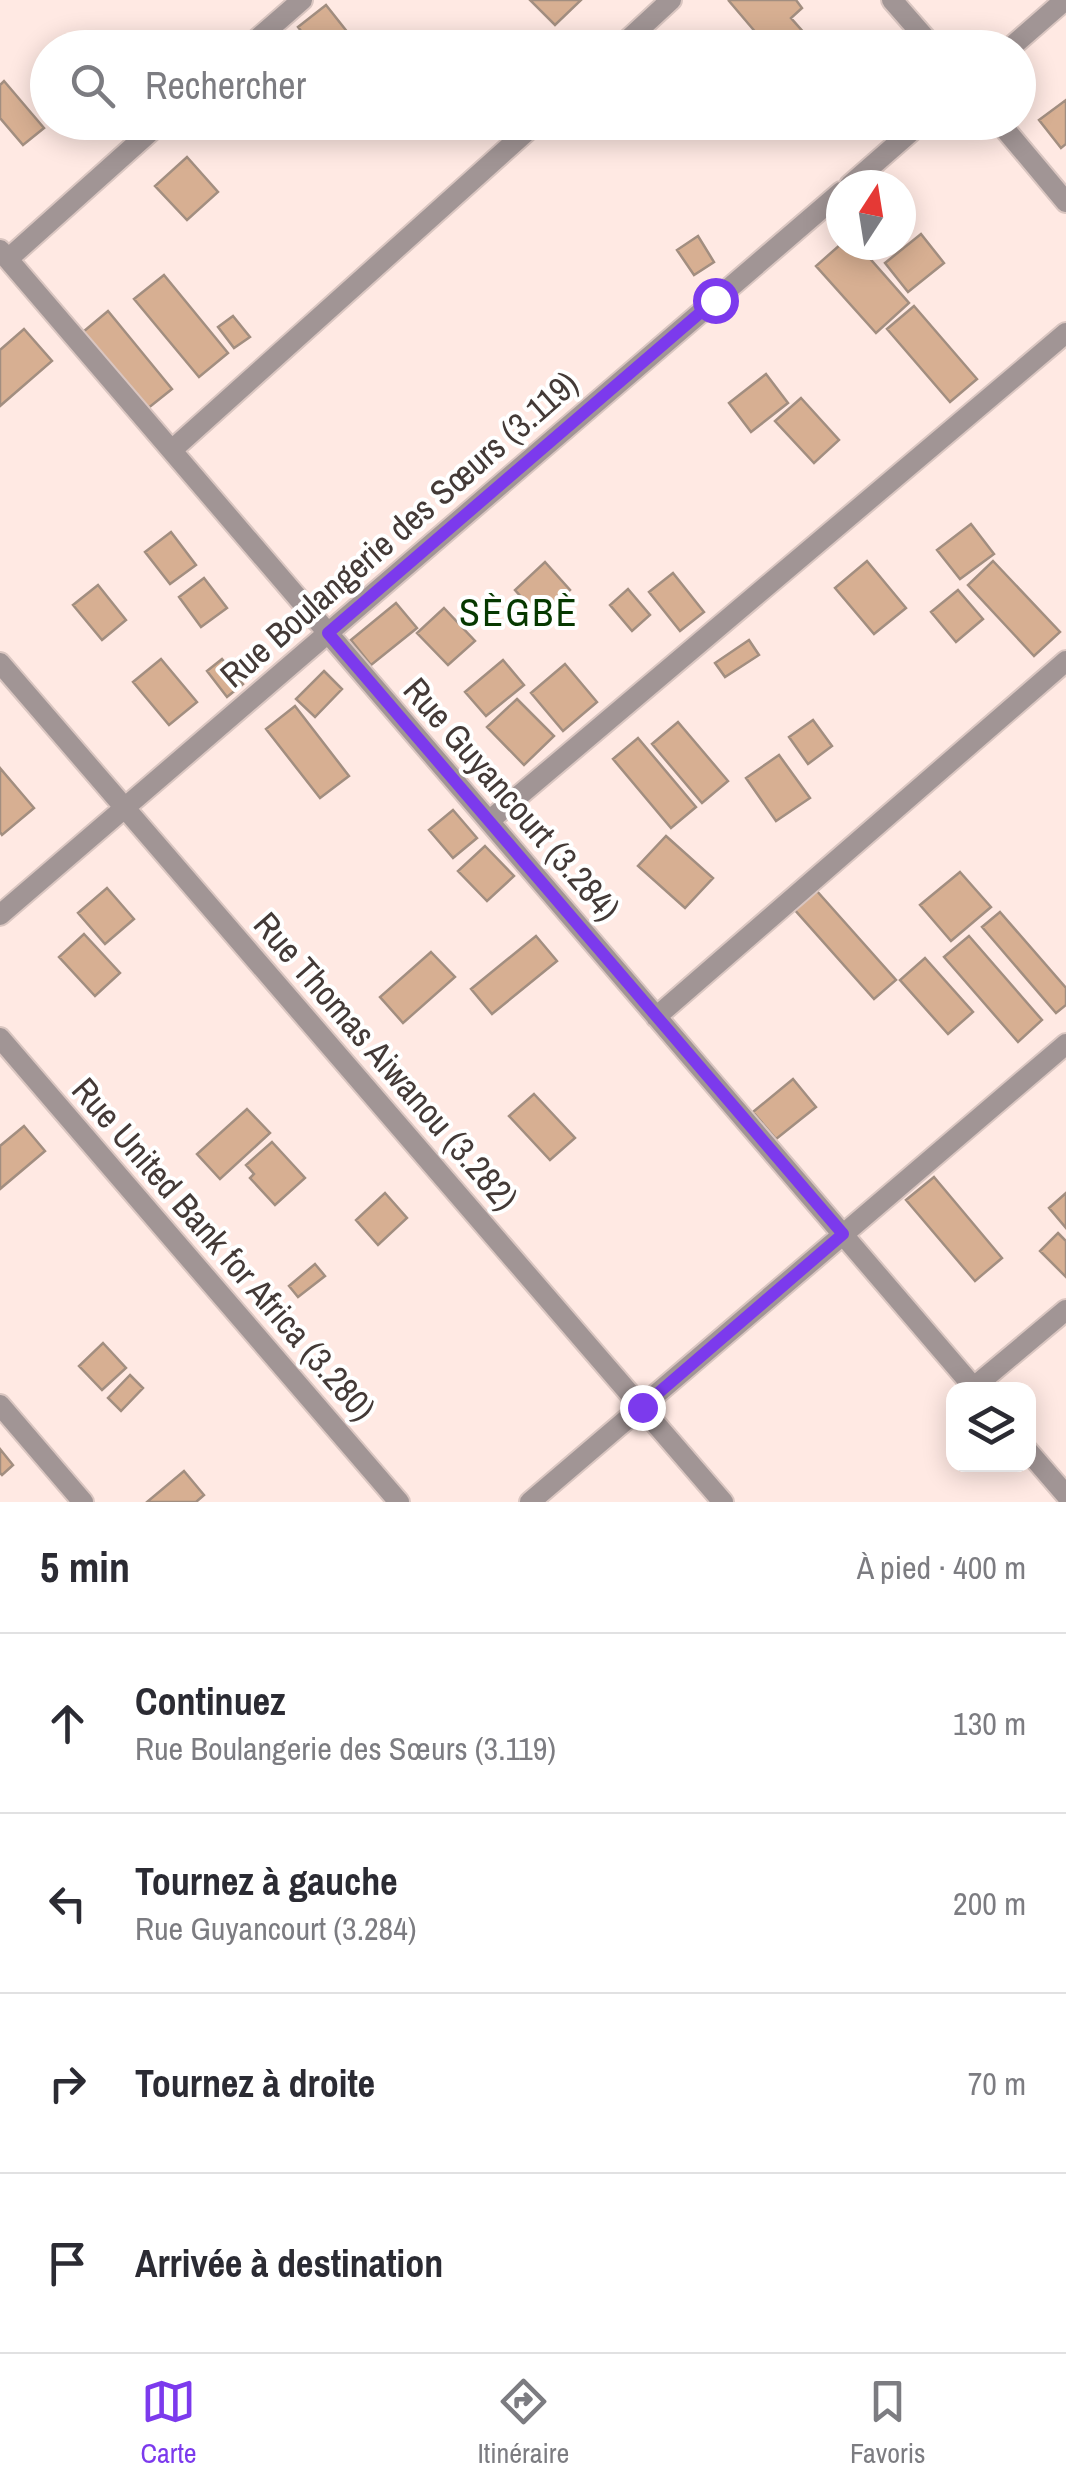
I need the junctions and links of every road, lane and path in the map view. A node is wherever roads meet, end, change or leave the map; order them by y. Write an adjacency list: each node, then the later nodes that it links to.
1 (302, 0): 5 (street)
2 (671, 0): 6 (street)
3 (892, 0): 7 (street)
4 (1065, 0): 8 (street)
5 (268, 30)
6 (638, 30)
7 (918, 30)
8 (1031, 30)
9 (140, 140): 16 (street)
10 (517, 140): 18 (street)
11 (901, 140): 13 (street)
12 (1014, 140): 14 (street)
13 (867, 170)
14 (1066, 202)
15 (826, 205): 19 (street, Rue Boulangerie des Sœurs (3.119))
16 (4, 254): 18 (street, Rue Guyancourt (3.284))
17 (1066, 334): 23 (street)
18 (172, 450): 19 (street, Rue Guyancourt (3.284))
19 (328, 633): 22 (street, Rue Boulangerie des Sœurs (3.119)); 23 (street, Rue Guyancourt (3.284))
20 (1066, 661): 25 (street)
21 (0, 663): 22 (street, Rue Thomas Aiwanou (3.282))
22 (125, 808): 24 (street, Rue Boulangerie des Sœurs (3.119)); 33 (street, Rue Thomas Aiwanou (3.282))
23 (489, 821): 25 (street, Rue Guyancourt (3.284))
24 (0, 915)
25 (656, 1016): 28 (street, Rue Guyancourt (3.284))
26 (0, 1038): 37 (street, Rue United Bank for Africa (3.280))
27 (1066, 1044): 28 (street)
28 (843, 1234): 30 (street, Rue Guyancourt (3.284)); 33 (street)
29 (1066, 1310): 31 (street)
30 (970, 1382)
31 (982, 1382)
32 (0, 1405): 36 (street)
33 (642, 1407): 38 (street); 39 (street, Rue Thomas Aiwanou (3.282))
34 (1036, 1460): 35 (street)
35 (1066, 1495)
36 (83, 1502)
37 (399, 1502)
38 (530, 1502)
39 (724, 1502)

